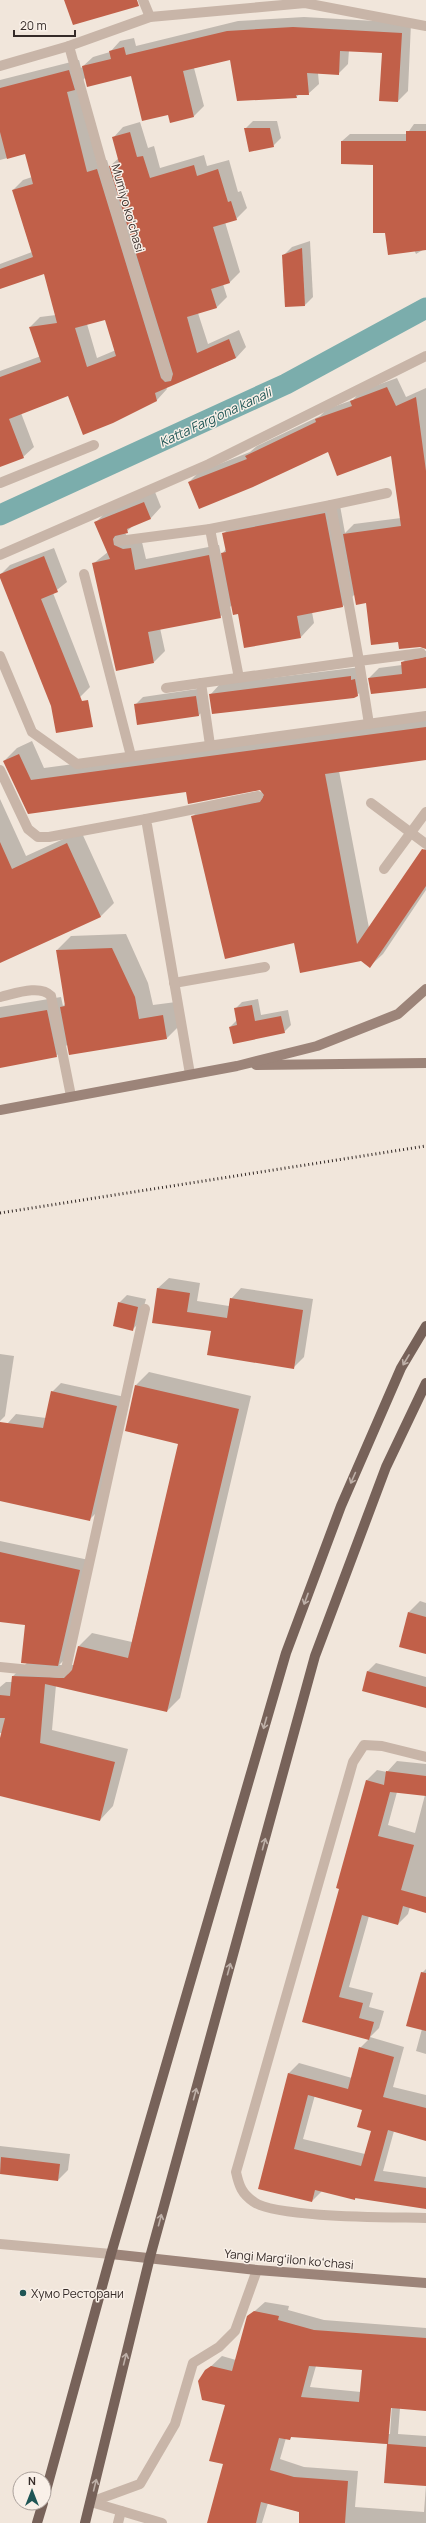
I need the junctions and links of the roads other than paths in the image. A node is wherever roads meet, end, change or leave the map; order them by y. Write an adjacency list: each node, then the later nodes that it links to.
1 (143, 0): 3 (street)
2 (304, 2): 3 (street); 4 (street)
3 (150, 17): 5 (street)
4 (426, 26)
5 (69, 46): 6 (street); 8 (street, Mumiyo koʻchasi)
6 (0, 66)
7 (426, 356): 15 (street)
8 (167, 376)
9 (94, 445): 10 (street)
10 (0, 483)
11 (387, 493): 12 (street)
12 (331, 505): 13 (street); 19 (street)
13 (210, 529): 14 (street); 20 (street)
14 (119, 541)
15 (0, 555)
16 (84, 574): 26 (street)
17 (421, 653): 19 (street)
18 (0, 656): 26 (street)
19 (359, 661): 20 (street); 24 (street)
20 (239, 678): 21 (street)
21 (201, 683): 22 (street); 25 (street)
22 (166, 688)
23 (426, 716): 24 (street)
24 (369, 724): 25 (street)
25 (210, 745): 26 (street)
26 (131, 756)
27 (0, 770): 31 (street)
28 (258, 796): 31 (street)
29 (371, 803): 32 (street)
30 (426, 812): 32 (street)
31 (146, 819): 36 (street)
32 (411, 832): 33 (street); 34 (street)
33 (426, 844)
34 (384, 869)
35 (265, 967): 36 (street)
36 (174, 983): 41 (street)
37 (426, 989): 40 (main road)
38 (0, 997): 42 (street)
39 (426, 1063): 40 (main road)
40 (237, 1066): 41 (main road)
41 (190, 1074): 42 (main road)
42 (71, 1096): 43 (main road)
43 (0, 1110)
44 (146, 1309): 47 (street)
45 (426, 1326): 51 (main road, one-way to 51)
46 (426, 1383): 52 (main road, one-way to 46)
47 (0, 1667)
48 (426, 1757): 49 (street)
49 (426, 2218)
50 (0, 2244): 51 (street)
51 (111, 2254): 52 (main road, Yangi Margʻilon koʻchasi); 55 (main road)
52 (150, 2257): 53 (main road, Yangi Margʻilon koʻchasi); 56 (main road, one-way to 52)
53 (257, 2270): 54 (main road, Yangi Margʻilon koʻchasi); 56 (street)
54 (426, 2283)
55 (51, 2471)
56 (91, 2502): 58 (street); 60 (main road)
57 (41, 2511): 59 (main road)
58 (121, 2511): 61 (street); 62 (street)
59 (37, 2523)
60 (85, 2523)
61 (118, 2523)
62 (162, 2523)

